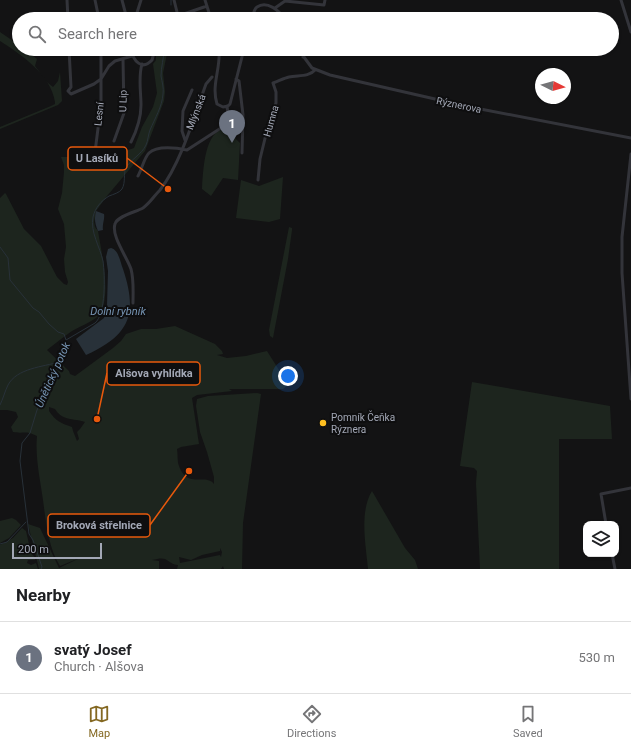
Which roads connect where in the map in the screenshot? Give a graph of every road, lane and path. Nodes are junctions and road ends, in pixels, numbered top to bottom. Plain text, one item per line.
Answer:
1 (67, 0) edge
2 (95, 0) edge
3 (122, 0) edge
4 (141, 0) edge
5 (174, 0) edge
6 (205, 0) edge
7 (258, 0) edge
8 (325, 0) edge
9 (621, 0) edge
10 (259, 5) junction
11 (207, 6) junction
12 (275, 8) junction
13 (193, 11) joint
14 (68, 12) edge
15 (98, 12) edge
16 (125, 12) edge
17 (137, 12) edge
18 (177, 12) edge
19 (190, 12) edge
20 (209, 12) edge
21 (255, 12) edge
22 (280, 12) edge
23 (631, 32) edge
24 (69, 56) edge
25 (101, 56) edge
26 (132, 56) joint
27 (153, 56) edge
28 (219, 56) edge
29 (242, 56) edge
30 (303, 57) edge
31 (123, 59) junction
32 (101, 64) junction
33 (142, 64) junction
34 (109, 66) junction
35 (316, 70) junction
36 (212, 77) dead end
37 (101, 79) junction
38 (236, 79) junction
39 (192, 90) dead end
40 (227, 106) junction
41 (631, 138) edge
42 (185, 140) junction
43 (114, 141) dead end
44 (132, 142) dead end
45 (95, 148) dead end
46 (182, 149) junction
47 (242, 153) dead end
48 (631, 154) edge
49 (138, 176) dead end
50 (258, 180) dead end
51 (133, 303) dead end
52 (631, 399) edge
53 (631, 488) edge
54 (605, 521) edge
55 (613, 557) edge
56 (615, 569) edge

1 - 14 street
2 - 15 street
3 - 16 street
4 - 17 street
5 - 18 street
6 - 11 street
7 - 10 street
8 - 12 street
9 - 23 street
10 - 12 street
10 - 21 street
11 - 13 street
11 - 20 street
12 - 22 street
13 - 19 street
24 - 37 street
25 - 32 street, Lesní
26 - 31 street
26 - 33 street
27 - 33 street
28 - 40 street
29 - 38 street
30 - 35 street, Rýznerova
31 - 34 street
31 - 43 street, U Lip
32 - 34 street
32 - 37 street, Lesní
33 - 44 street
34 - 37 street
35 - 41 street, Rýznerova
35 - 50 street, Humna
36 - 42 street, Mlýnská
37 - 45 street, Lesní
38 - 40 street
38 - 47 street
39 - 42 street
40 - 46 street
42 - 46 street, Mlýnská
46 - 49 street
46 - 51 street, Mlýnská
48 - 52 street
53 - 54 street
55 - 56 street

